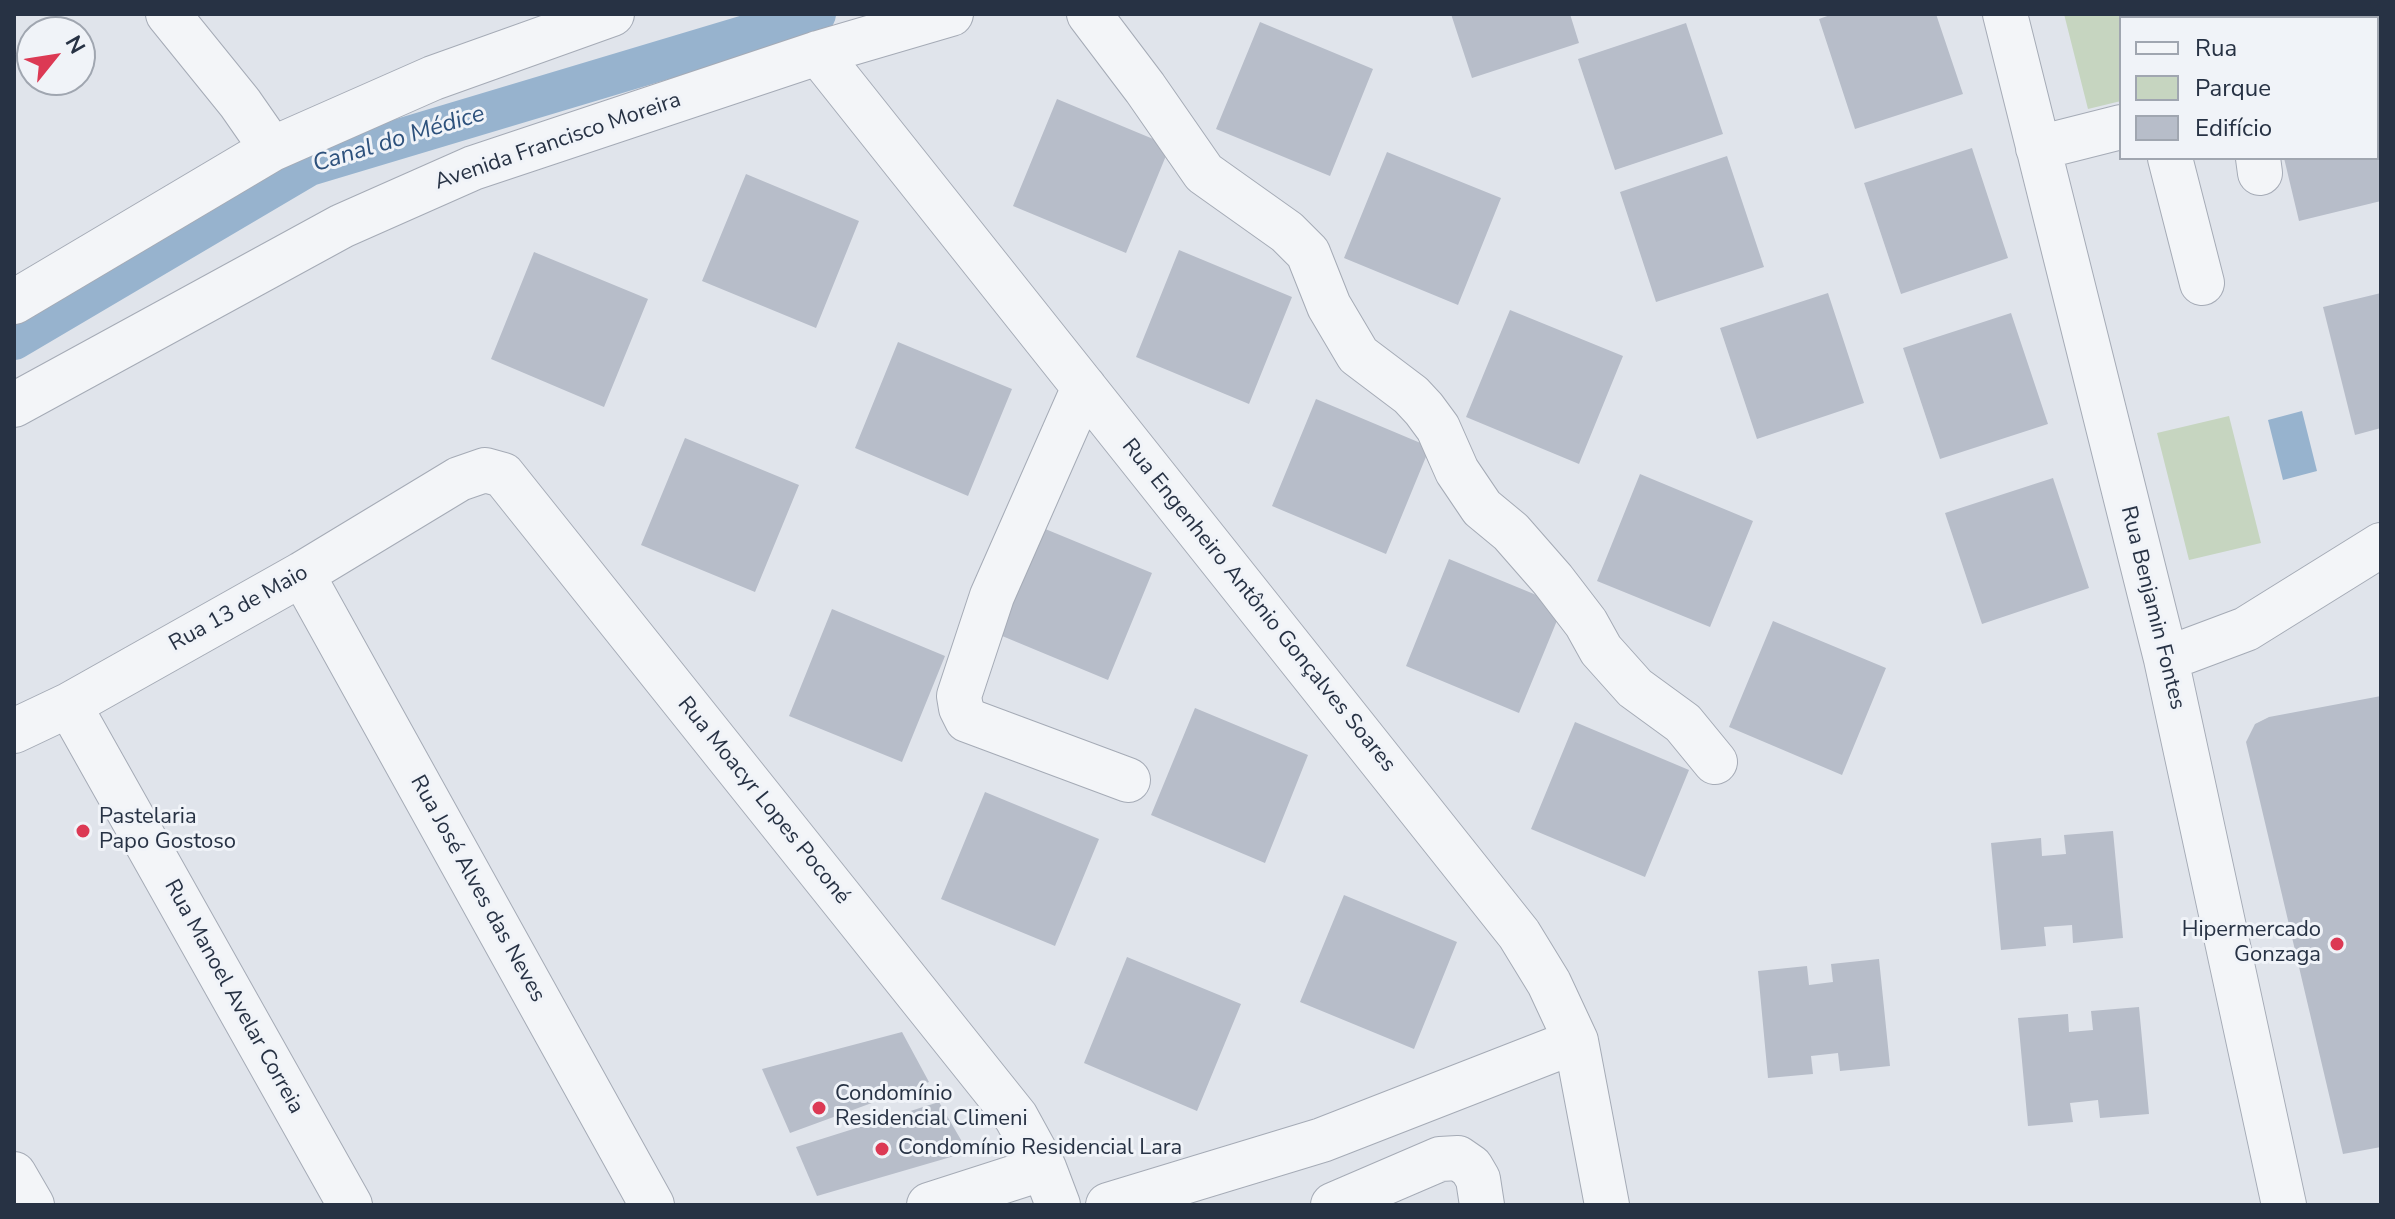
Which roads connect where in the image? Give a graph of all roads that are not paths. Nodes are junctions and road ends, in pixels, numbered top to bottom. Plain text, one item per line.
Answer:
1 (168, 14) edge
2 (612, 14) edge
3 (951, 14) edge
4 (1089, 14) edge
5 (2005, 14) edge
6 (818, 53) junction
7 (2119, 128) edge
8 (2038, 148) junction
9 (272, 149) junction
10 (2171, 160) edge
11 (2202, 283) dead end
12 (14, 302) edge
13 (1084, 387) junction
14 (14, 405) edge
15 (459, 479) joint
16 (2381, 545) edge
17 (302, 574) junction
18 (2166, 659) junction
19 (69, 705) junction
20 (14, 731) edge
21 (1715, 762) dead end
22 (1128, 780) dead end
23 (1576, 1041) junction
24 (14, 1174) edge
25 (1051, 1186) edge
26 (32, 1205) edge
27 (350, 1205) edge
28 (652, 1205) edge
29 (929, 1205) edge
30 (1108, 1205) edge
31 (1333, 1205) edge
32 (1482, 1205) edge
33 (1607, 1205) edge
34 (2284, 1205) edge

1 - 9 street
2 - 9 street
3 - 6 street, Avenida Francisco Moreira
4 - 21 street
5 - 8 street, Rua Benjamin Fontes
6 - 13 street, Rua Engenheiro Antônio Gonçalves Soares
6 - 14 street, Avenida Francisco Moreira
7 - 8 street
8 - 18 street, Rua Benjamin Fontes
9 - 12 street
10 - 11 street
13 - 22 street
13 - 23 street, Rua Engenheiro Antônio Gonçalves Soares
15 - 17 street, Rua 13 de Maio
15 - 25 street, Rua Moacyr Lopes Poconé
16 - 18 street
17 - 19 street, Rua 13 de Maio
17 - 28 street, Rua José Alves das Neves
18 - 34 street, Rua Benjamin Fontes
19 - 20 street, Rua 13 de Maio
19 - 27 street, Rua Manoel Avelar Correia
23 - 30 street
23 - 33 street, Rua Engenheiro Antônio Gonçalves Soares
24 - 26 street
25 - 29 street
31 - 32 street

